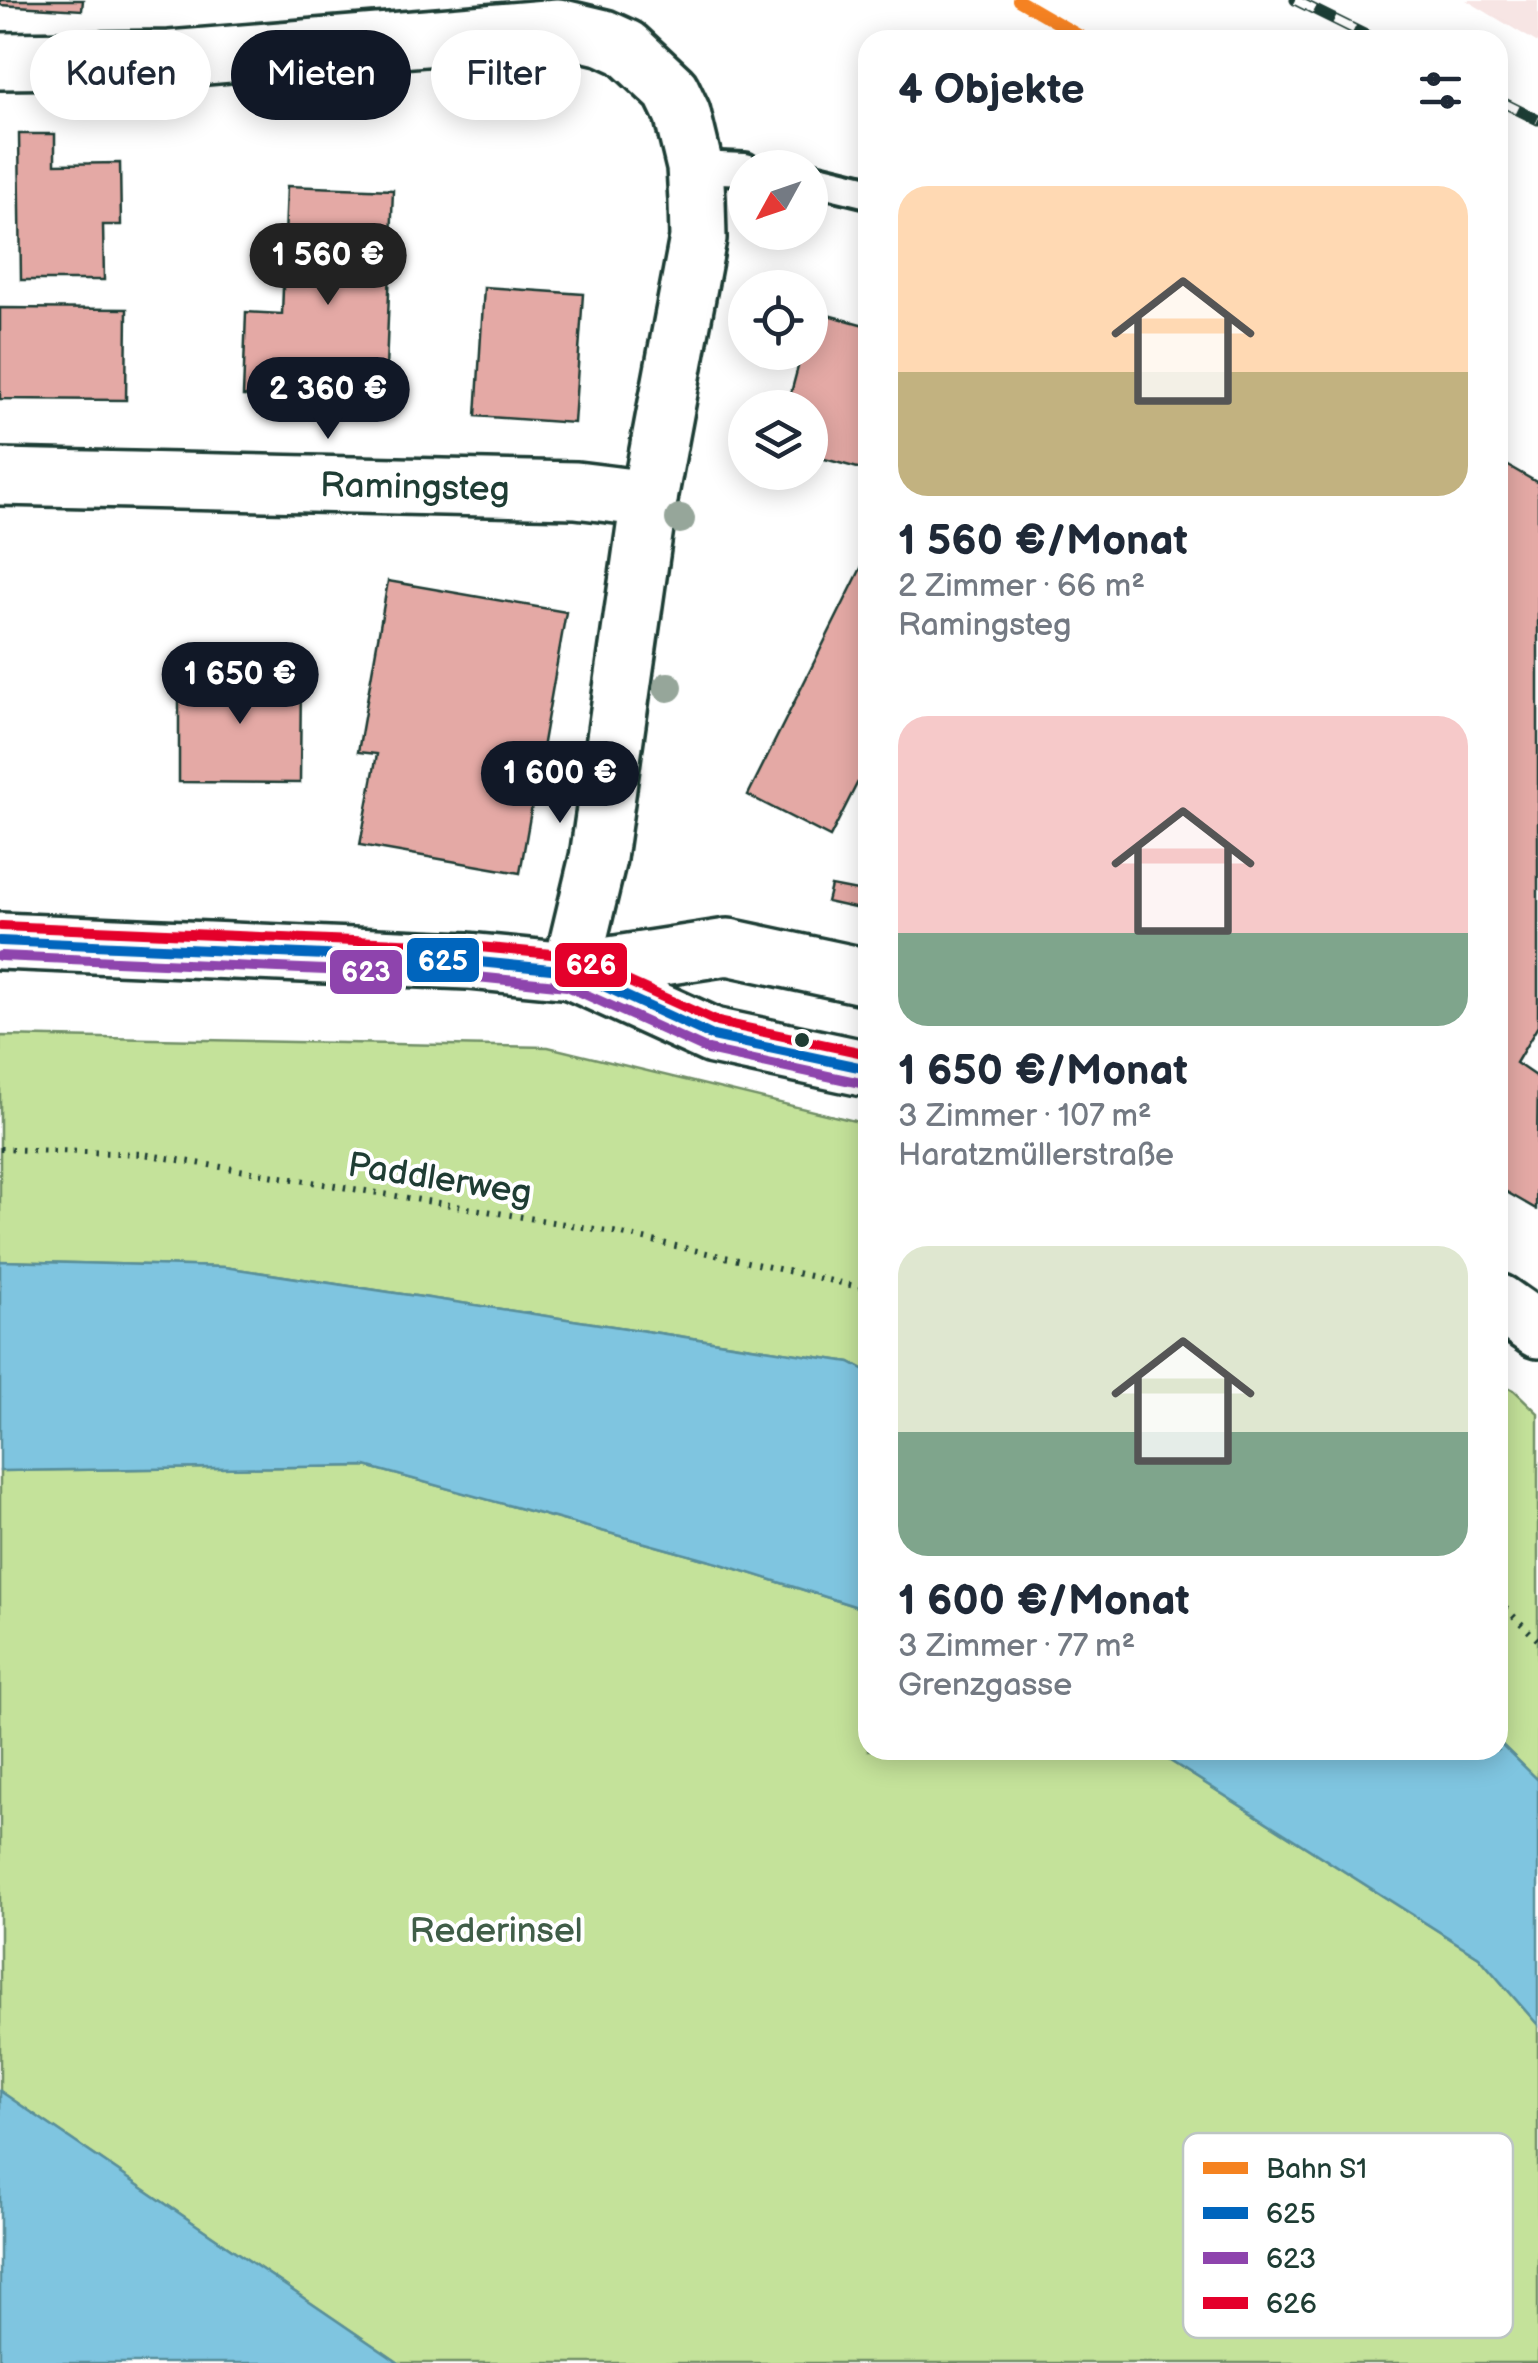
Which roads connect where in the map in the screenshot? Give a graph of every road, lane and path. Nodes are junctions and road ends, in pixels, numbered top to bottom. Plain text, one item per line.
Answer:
1 (0, 61) edge
2 (720, 168) edge
3 (828, 182) edge
4 (858, 190) edge
5 (0, 477) edge
6 (649, 499) junction
7 (0, 942) edge
8 (571, 971) junction
9 (858, 975) edge
10 (858, 1068) edge
11 (0, 1149) edge
12 (858, 1287) edge
13 (1508, 1611) edge
14 (1538, 1640) edge

1 - 2 street
2 - 6 street
3 - 4 lane
5 - 6 street, Ramingsteg
6 - 8 street
7 - 8 street
8 - 9 street
8 - 10 street
11 - 12 path, Paddlerweg
13 - 14 path

